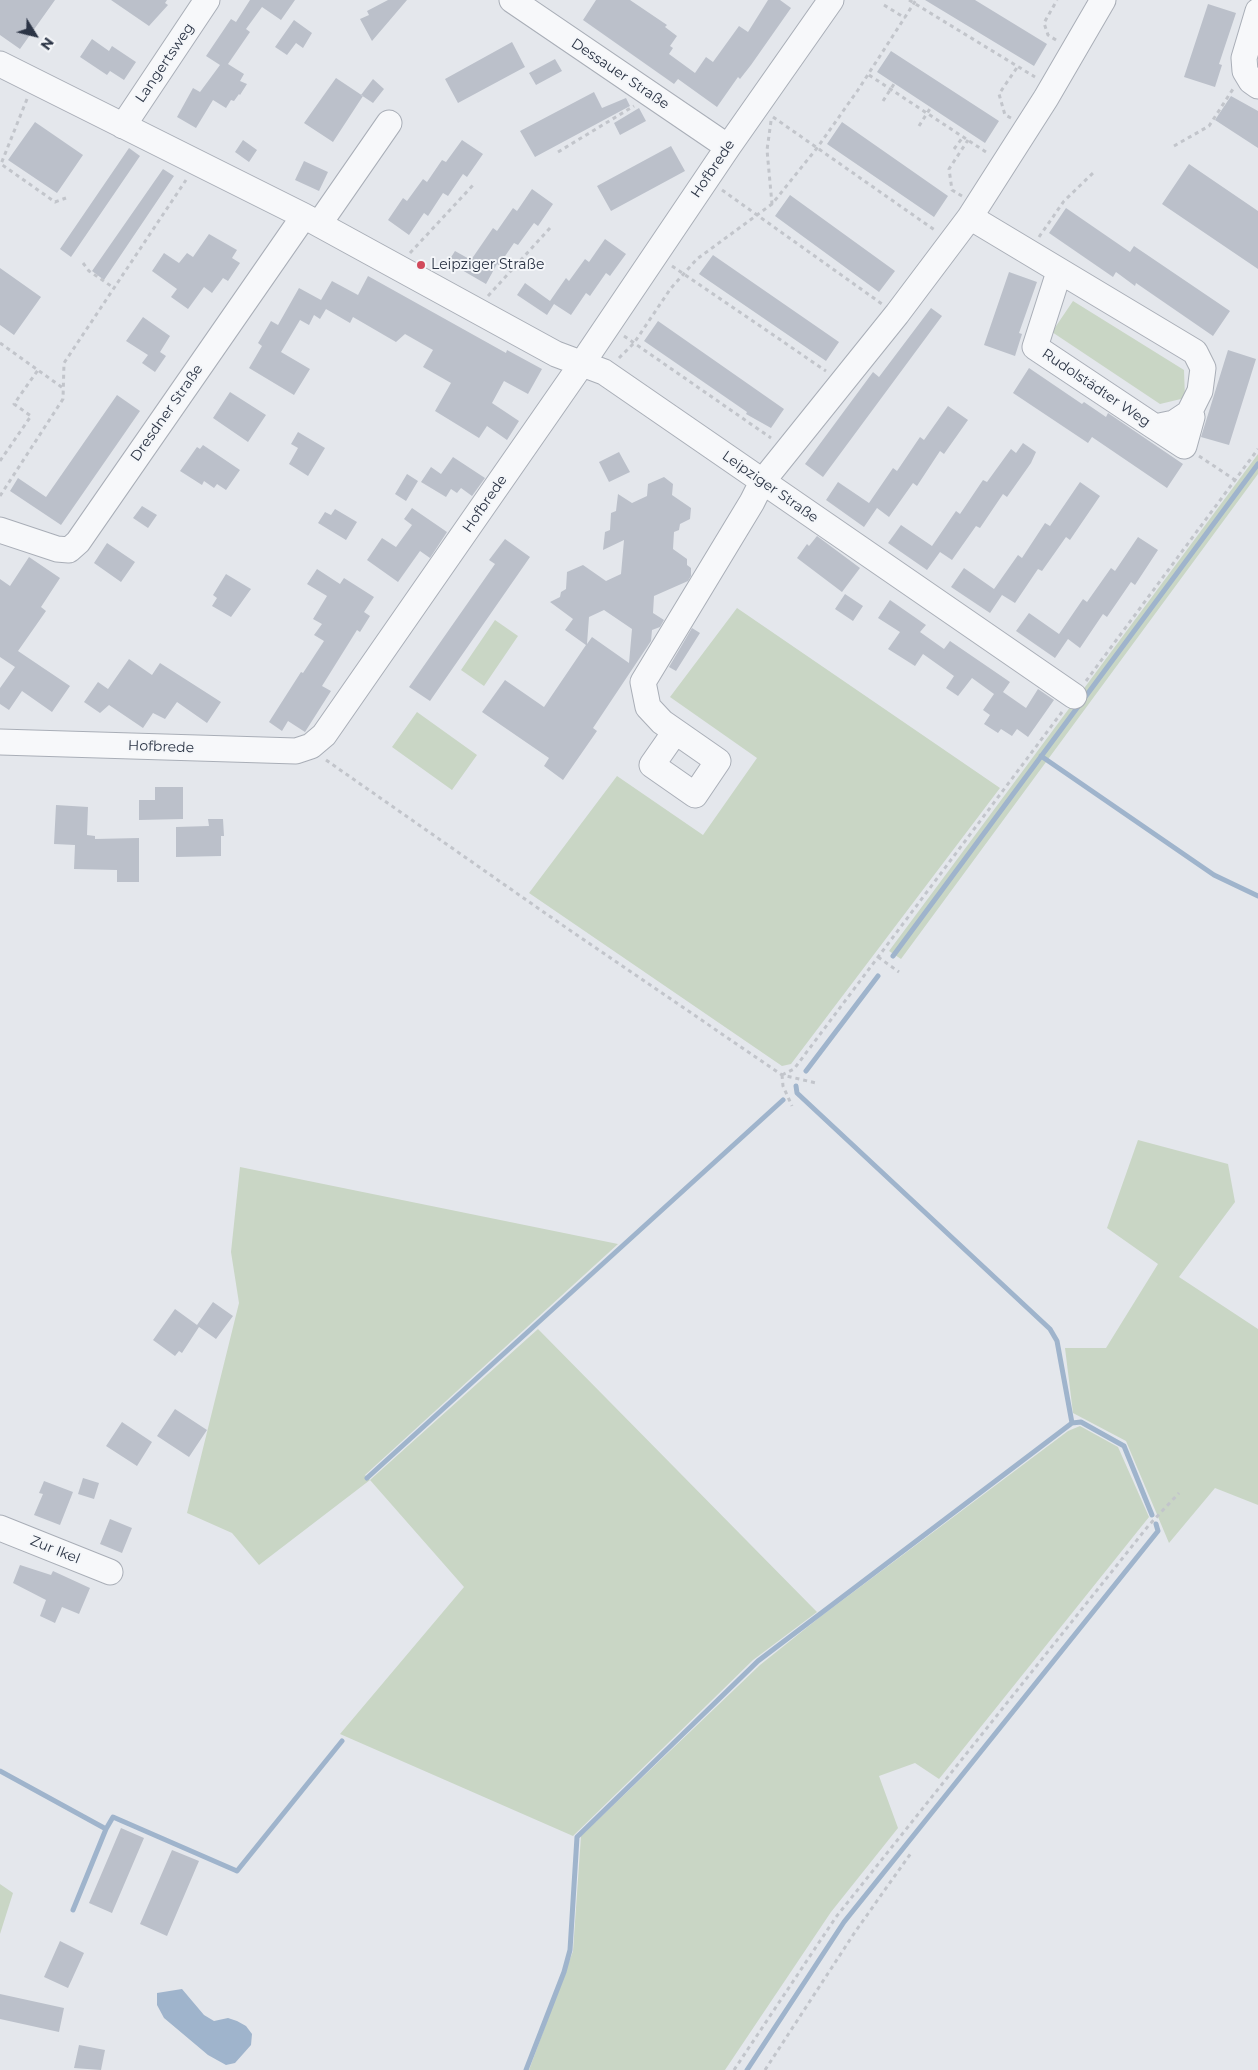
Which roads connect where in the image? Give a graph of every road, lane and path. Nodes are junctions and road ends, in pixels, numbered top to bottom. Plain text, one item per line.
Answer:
1 (207, 0) edge
2 (512, 0) edge
3 (831, 0) edge
4 (909, 0) edge
5 (1057, 0) edge
6 (1103, 0) edge
7 (915, 1) edge
8 (884, 5) dead end
9 (1258, 11) edge
10 (905, 18) junction
11 (1074, 50) junction
12 (0, 64) edge
13 (1018, 66) junction
14 (868, 74) junction
15 (1251, 79) edge
16 (34, 81) junction
17 (894, 84) dead end
18 (1052, 88) junction
19 (891, 89) junction
20 (646, 93) junction
21 (883, 101) dead end
22 (931, 107) dead end
23 (927, 113) junction
24 (389, 123) dead end
25 (123, 126) junction
26 (919, 126) dead end
27 (1027, 128) junction
28 (968, 132) dead end
29 (963, 137) junction
30 (968, 140) junction
31 (1174, 146) dead end
32 (728, 147) junction
33 (817, 148) junction
34 (954, 149) dead end
35 (558, 152) dead end
36 (196, 161) junction
37 (1004, 164) junction
38 (1094, 173) dead end
39 (474, 183) dead end
40 (724, 191) dead end
41 (66, 198) dead end
42 (772, 204) junction
43 (973, 211) junction
44 (757, 215) junction
45 (311, 220) junction
46 (550, 228) dead end
47 (951, 241) junction
48 (1028, 253) junction
49 (83, 263) dead end
50 (674, 266) dead end
51 (400, 268) junction
52 (1059, 272) junction
53 (684, 274) junction
54 (114, 288) junction
55 (477, 311) junction
56 (897, 314) junction
57 (625, 337) dead end
58 (0, 343) edge
59 (634, 343) junction
60 (592, 368) junction
61 (38, 370) junction
62 (843, 382) junction
63 (63, 388) junction
64 (1189, 413) junction
65 (1155, 427) junction
66 (1184, 446) junction
67 (1258, 449) edge
68 (788, 450) junction
69 (0, 460) edge
70 (1235, 480) junction
71 (762, 482) junction
72 (0, 496) edge
73 (0, 530) edge
74 (1074, 696) junction
75 (675, 732) dead end
76 (0, 742) edge
77 (311, 746) junction
78 (878, 957) junction
79 (899, 972) dead end
80 (782, 1075) junction
81 (816, 1083) dead end
82 (792, 1106) dead end
83 (1179, 1493) dead end
84 (0, 1528) edge
85 (110, 1572) dead end
86 (911, 1853) dead end
87 (734, 2070) edge
88 (764, 2070) edge

1 - 25 street, Langertsweg
2 - 20 street, Dessauer Straße
3 - 32 street, Hofbrede
4 - 7 path
5 - 11 path
6 - 11 street
7 - 10 path
7 - 13 path
8 - 10 path
9 - 15 street
10 - 14 path
11 - 18 street
12 - 16 street, Leipziger Straße
13 - 18 path
13 - 27 path
14 - 19 path
14 - 33 path
15 - 31 path
16 - 25 street, Leipziger Straße
16 - 41 path
17 - 19 path
18 - 27 street
19 - 21 path
19 - 23 path
20 - 32 street, Dessauer Straße
20 - 35 path
22 - 23 path
23 - 26 path
23 - 29 path
24 - 45 street, Dresdner Straße
25 - 36 street, Leipziger Straße
27 - 37 street
28 - 29 path
29 - 30 path
29 - 34 path
30 - 37 path
30 - 43 path
32 - 60 street, Hofbrede
33 - 42 path
33 - 42 path
33 - 47 path
36 - 45 street, Leipziger Straße
36 - 54 path
37 - 43 street
38 - 48 path
39 - 51 path
40 - 44 path
42 - 44 path
43 - 47 street
43 - 48 street
44 - 53 path
44 - 56 path
45 - 51 street, Leipziger Straße
45 - 73 street, Dresdner Straße
46 - 55 path
47 - 56 street
48 - 52 street
49 - 54 path
50 - 53 path
51 - 55 street, Leipziger Straße
52 - 64 street
52 - 65 street, Rudolstädter Weg
53 - 59 path
53 - 62 path
54 - 63 path
55 - 60 street, Leipziger Straße
56 - 62 street
57 - 59 path
58 - 61 path
59 - 60 path
59 - 68 path
60 - 71 street, Leipziger Straße
60 - 77 street, Hofbrede
61 - 63 path
61 - 69 path
62 - 68 street
63 - 72 path
64 - 65 street, Rudolstädter Weg
64 - 66 street
65 - 66 street
66 - 70 path
67 - 70 path
68 - 71 street
70 - 74 path
71 - 74 street, Leipziger Straße
71 - 75 street
74 - 78 path
76 - 77 street, Hofbrede
77 - 80 path
78 - 79 path
78 - 80 path
80 - 81 path
80 - 82 path
83 - 87 path
84 - 85 street, Zur Ikel
86 - 88 path

